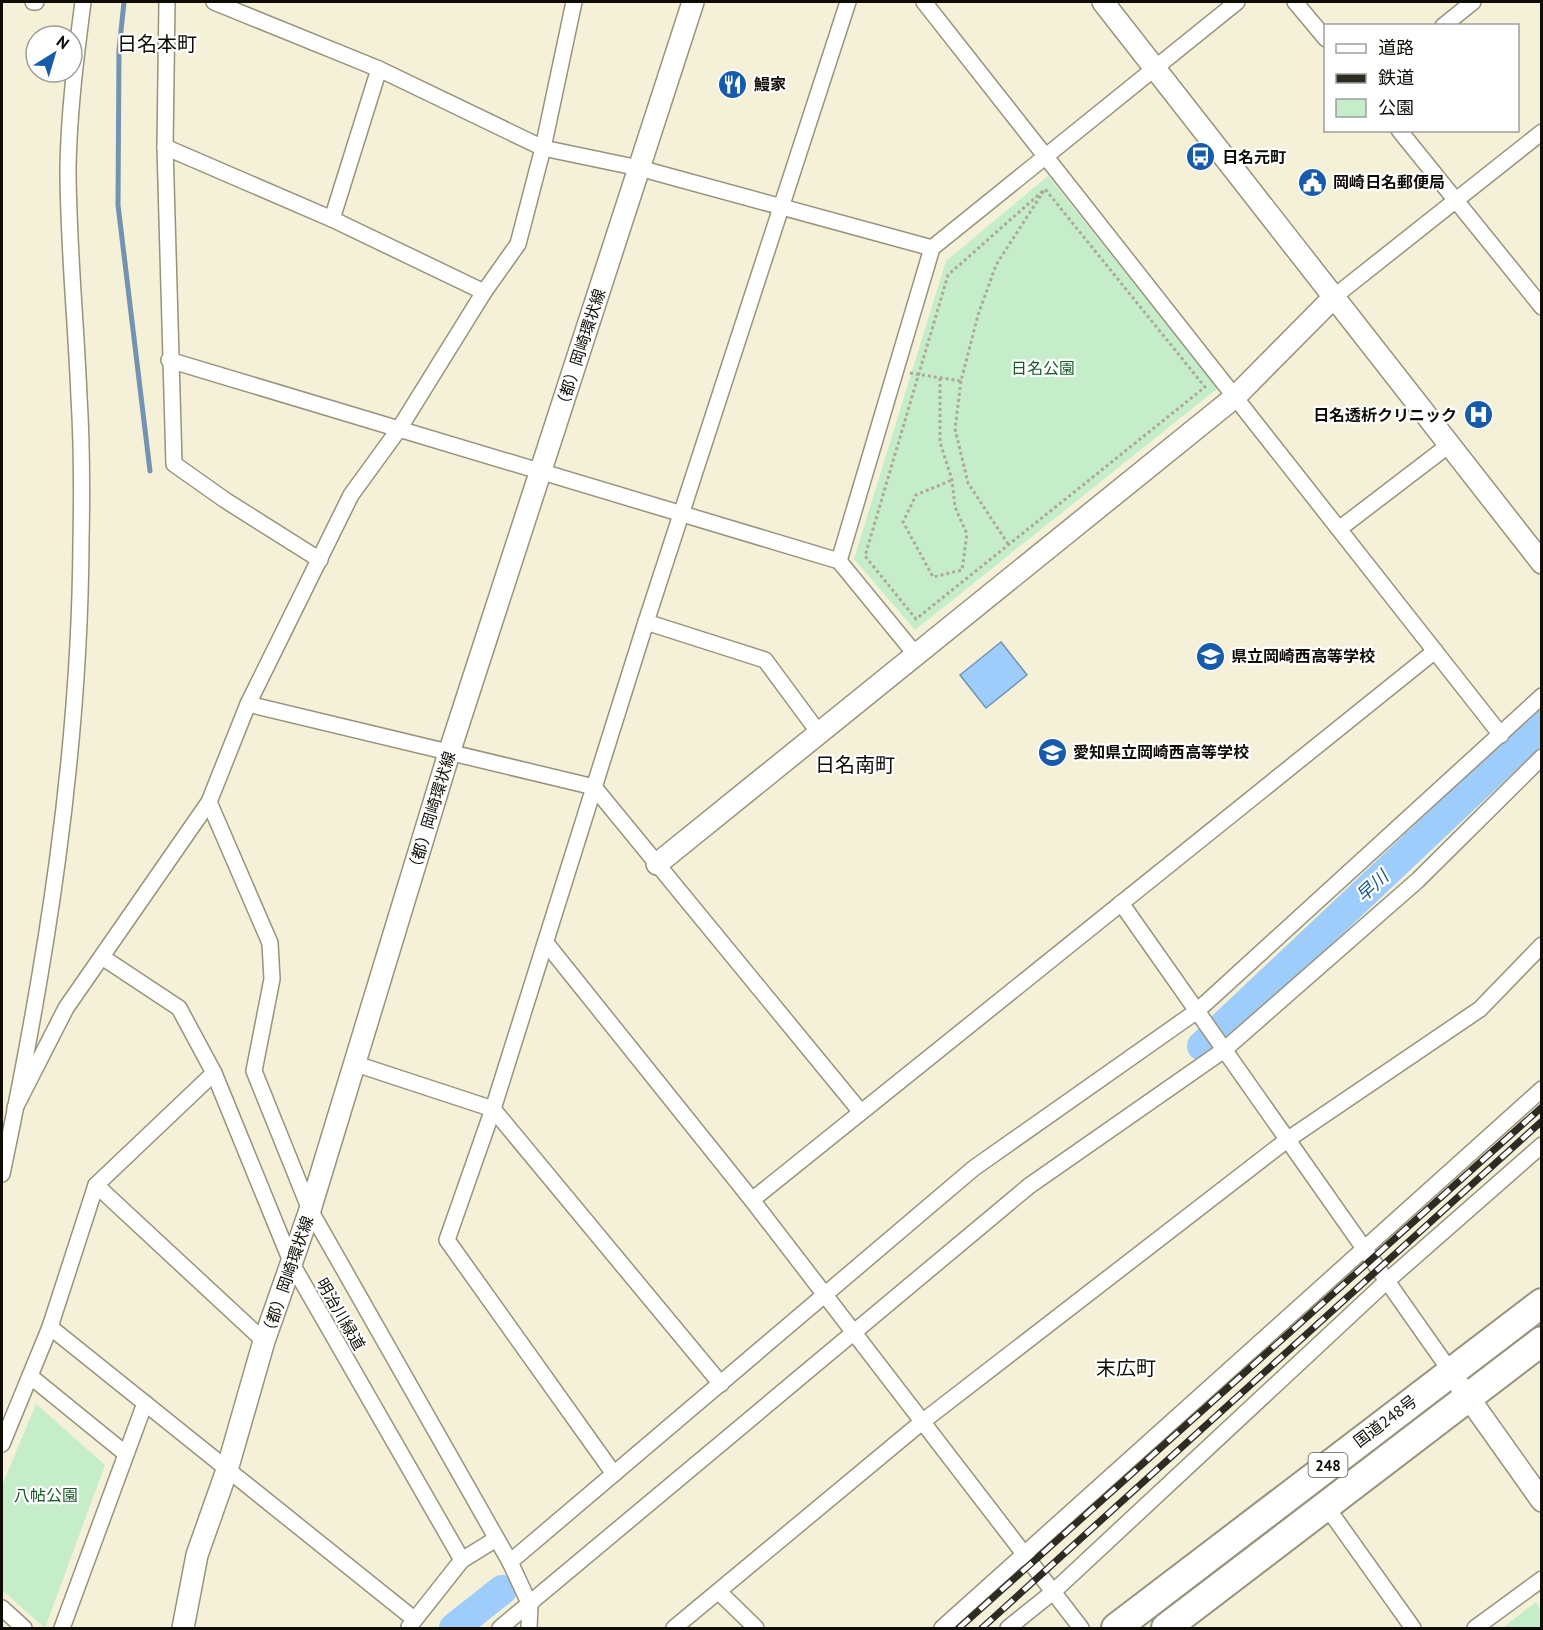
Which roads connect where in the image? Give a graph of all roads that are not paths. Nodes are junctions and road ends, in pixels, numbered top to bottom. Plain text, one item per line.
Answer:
1 (83, 2) edge
2 (167, 2) edge
3 (214, 2) edge
4 (574, 2) edge
5 (693, 2) edge
6 (848, 2) edge
7 (924, 2) edge
8 (1103, 2) edge
9 (1237, 2) edge
10 (1295, 2) edge
11 (1473, 2) edge
12 (1446, 24) edge
13 (1324, 37) edge
14 (1154, 67) junction
15 (379, 69) junction
16 (1401, 132) edge
17 (1542, 132) edge
18 (165, 147) junction
19 (543, 148) junction
20 (1045, 156) junction
21 (639, 168) junction
22 (1456, 201) junction
23 (781, 207) junction
24 (332, 219) junction
25 (932, 248) junction
26 (484, 292) junction
27 (1335, 296) junction
28 (1541, 306) edge
29 (169, 360) junction
30 (1235, 397) junction
31 (399, 429) junction
32 (1449, 444) junction
33 (541, 471) junction
34 (681, 514) junction
35 (1339, 529) junction
36 (320, 560) junction
37 (839, 561) junction
38 (1542, 563) edge
39 (646, 622) junction
40 (1435, 651) junction
41 (916, 655) junction
42 (1542, 696) edge
43 (248, 704) junction
44 (819, 733) junction
45 (1501, 735) junction
46 (450, 750) junction
47 (1542, 757) edge
48 (594, 787) junction
49 (209, 801) junction
50 (657, 864) junction
51 (1121, 903) junction
52 (546, 944) junction
53 (1542, 945) edge
54 (102, 957) junction
55 (1197, 1011) junction
56 (1224, 1050) junction
57 (356, 1064) junction
58 (214, 1073) junction
59 (1542, 1089) edge
60 (15, 1108) junction
61 (493, 1109) junction
62 (860, 1111) junction
63 (1287, 1140) junction
64 (1542, 1145) edge
65 (2, 1173) edge
66 (96, 1185) junction
67 (752, 1200) junction
68 (310, 1210) junction
69 (1363, 1248) junction
70 (292, 1264) junction
71 (1387, 1281) junction
72 (825, 1296) junction
73 (1542, 1303) edge
74 (50, 1327) junction
75 (852, 1332) junction
76 (264, 1341) junction
77 (1542, 1341) edge
78 (1451, 1371) junction
79 (30, 1376) junction
80 (721, 1384) junction
81 (1468, 1396) junction
82 (145, 1403) junction
83 (922, 1422) junction
84 (2, 1444) edge
85 (126, 1454) junction
86 (227, 1470) junction
87 (614, 1474) junction
88 (1542, 1501) edge
89 (1326, 1506) junction
90 (496, 1539) junction
91 (1025, 1555) junction
92 (462, 1560) junction
93 (510, 1562) junction
94 (1542, 1579) edge
95 (718, 1592) junction
96 (1053, 1592) junction
97 (530, 1605) junction
98 (2, 1608) edge
99 (411, 1624) edge
100 (24, 1629) edge
101 (62, 1629) edge
102 (183, 1629) edge
103 (500, 1629) edge
104 (529, 1629) edge
105 (674, 1629) edge
106 (756, 1629) edge
107 (942, 1629) edge
108 (1008, 1629) edge
109 (1081, 1629) edge
110 (1116, 1629) edge
111 (1166, 1629) edge
112 (1413, 1629) edge
113 (1475, 1629) edge

1 - 60 street
2 - 18 street
3 - 15 street
4 - 19 street
5 - 21 street, （都）岡崎環状線
6 - 23 street
7 - 20 street
8 - 14 street
9 - 14 street
10 - 13 street
11 - 12 street
14 - 20 street
14 - 27 street
15 - 19 street
15 - 24 street
16 - 22 street
17 - 22 street
18 - 24 street
18 - 29 street
19 - 21 street
19 - 26 street
20 - 25 street
20 - 30 street
21 - 23 street
21 - 33 street, （都）岡崎環状線
22 - 27 street
22 - 28 street
23 - 25 street
23 - 34 street
24 - 26 street
25 - 37 street
26 - 31 street
27 - 30 street
27 - 32 street
29 - 31 street
29 - 36 street
30 - 35 street
30 - 41 street
31 - 33 street
31 - 36 street
32 - 35 street
32 - 38 street
33 - 34 street
33 - 46 street, （都）岡崎環状線
34 - 37 street
34 - 39 street
35 - 40 street
36 - 43 street
37 - 41 street
39 - 44 street
39 - 48 street
40 - 45 street
40 - 51 street
41 - 44 street
42 - 45 street
43 - 46 street
43 - 49 street
44 - 50 street
45 - 55 street
46 - 48 street
46 - 57 street, （都）岡崎環状線
47 - 56 street
48 - 50 street
48 - 52 street
49 - 54 street
49 - 68 street, 明治川緑道
50 - 62 street
51 - 55 street
51 - 62 street
52 - 61 street
52 - 67 street
53 - 63 street
54 - 58 street, 明治川緑道
54 - 60 street
55 - 56 street
55 - 72 street
56 - 63 street
56 - 75 street
57 - 61 street
57 - 68 street, （都）岡崎環状線
58 - 66 street
58 - 70 street, 明治川緑道
59 - 69 street
60 - 65 street
61 - 80 street
61 - 87 street
62 - 67 street
63 - 69 street
63 - 83 street
64 - 71 street
66 - 74 street
66 - 76 street
67 - 72 street
68 - 70 street, （都）岡崎環状線
68 - 90 street, 明治川緑道
69 - 71 street
69 - 91 street
70 - 76 street, （都）岡崎環状線
70 - 92 street, 明治川緑道
71 - 78 street
71 - 96 street
72 - 75 street
72 - 80 street
73 - 78 highway, 国道248号 / 248
74 - 79 street
74 - 82 street
75 - 83 street
75 - 97 street
76 - 86 street, （都）岡崎環状線
77 - 81 highway, 国道248号 / 248
78 - 81 street
78 - 110 highway, 国道248号 / 248
79 - 84 street
79 - 85 street
80 - 87 street
81 - 88 street
81 - 89 highway, 国道248号 / 248
82 - 85 street
82 - 86 street
83 - 91 street
83 - 95 street
85 - 101 street
86 - 99 street
86 - 102 street, （都）岡崎環状線
87 - 93 street
89 - 111 highway, 国道248号 / 248
89 - 112 street
90 - 92 street
90 - 93 street, 明治川緑道
91 - 96 street
91 - 107 street
92 - 99 street
93 - 97 street, 明治川緑道
94 - 113 street
95 - 105 street
95 - 106 street
96 - 108 street
96 - 109 street
97 - 103 street
97 - 104 street
98 - 100 street

